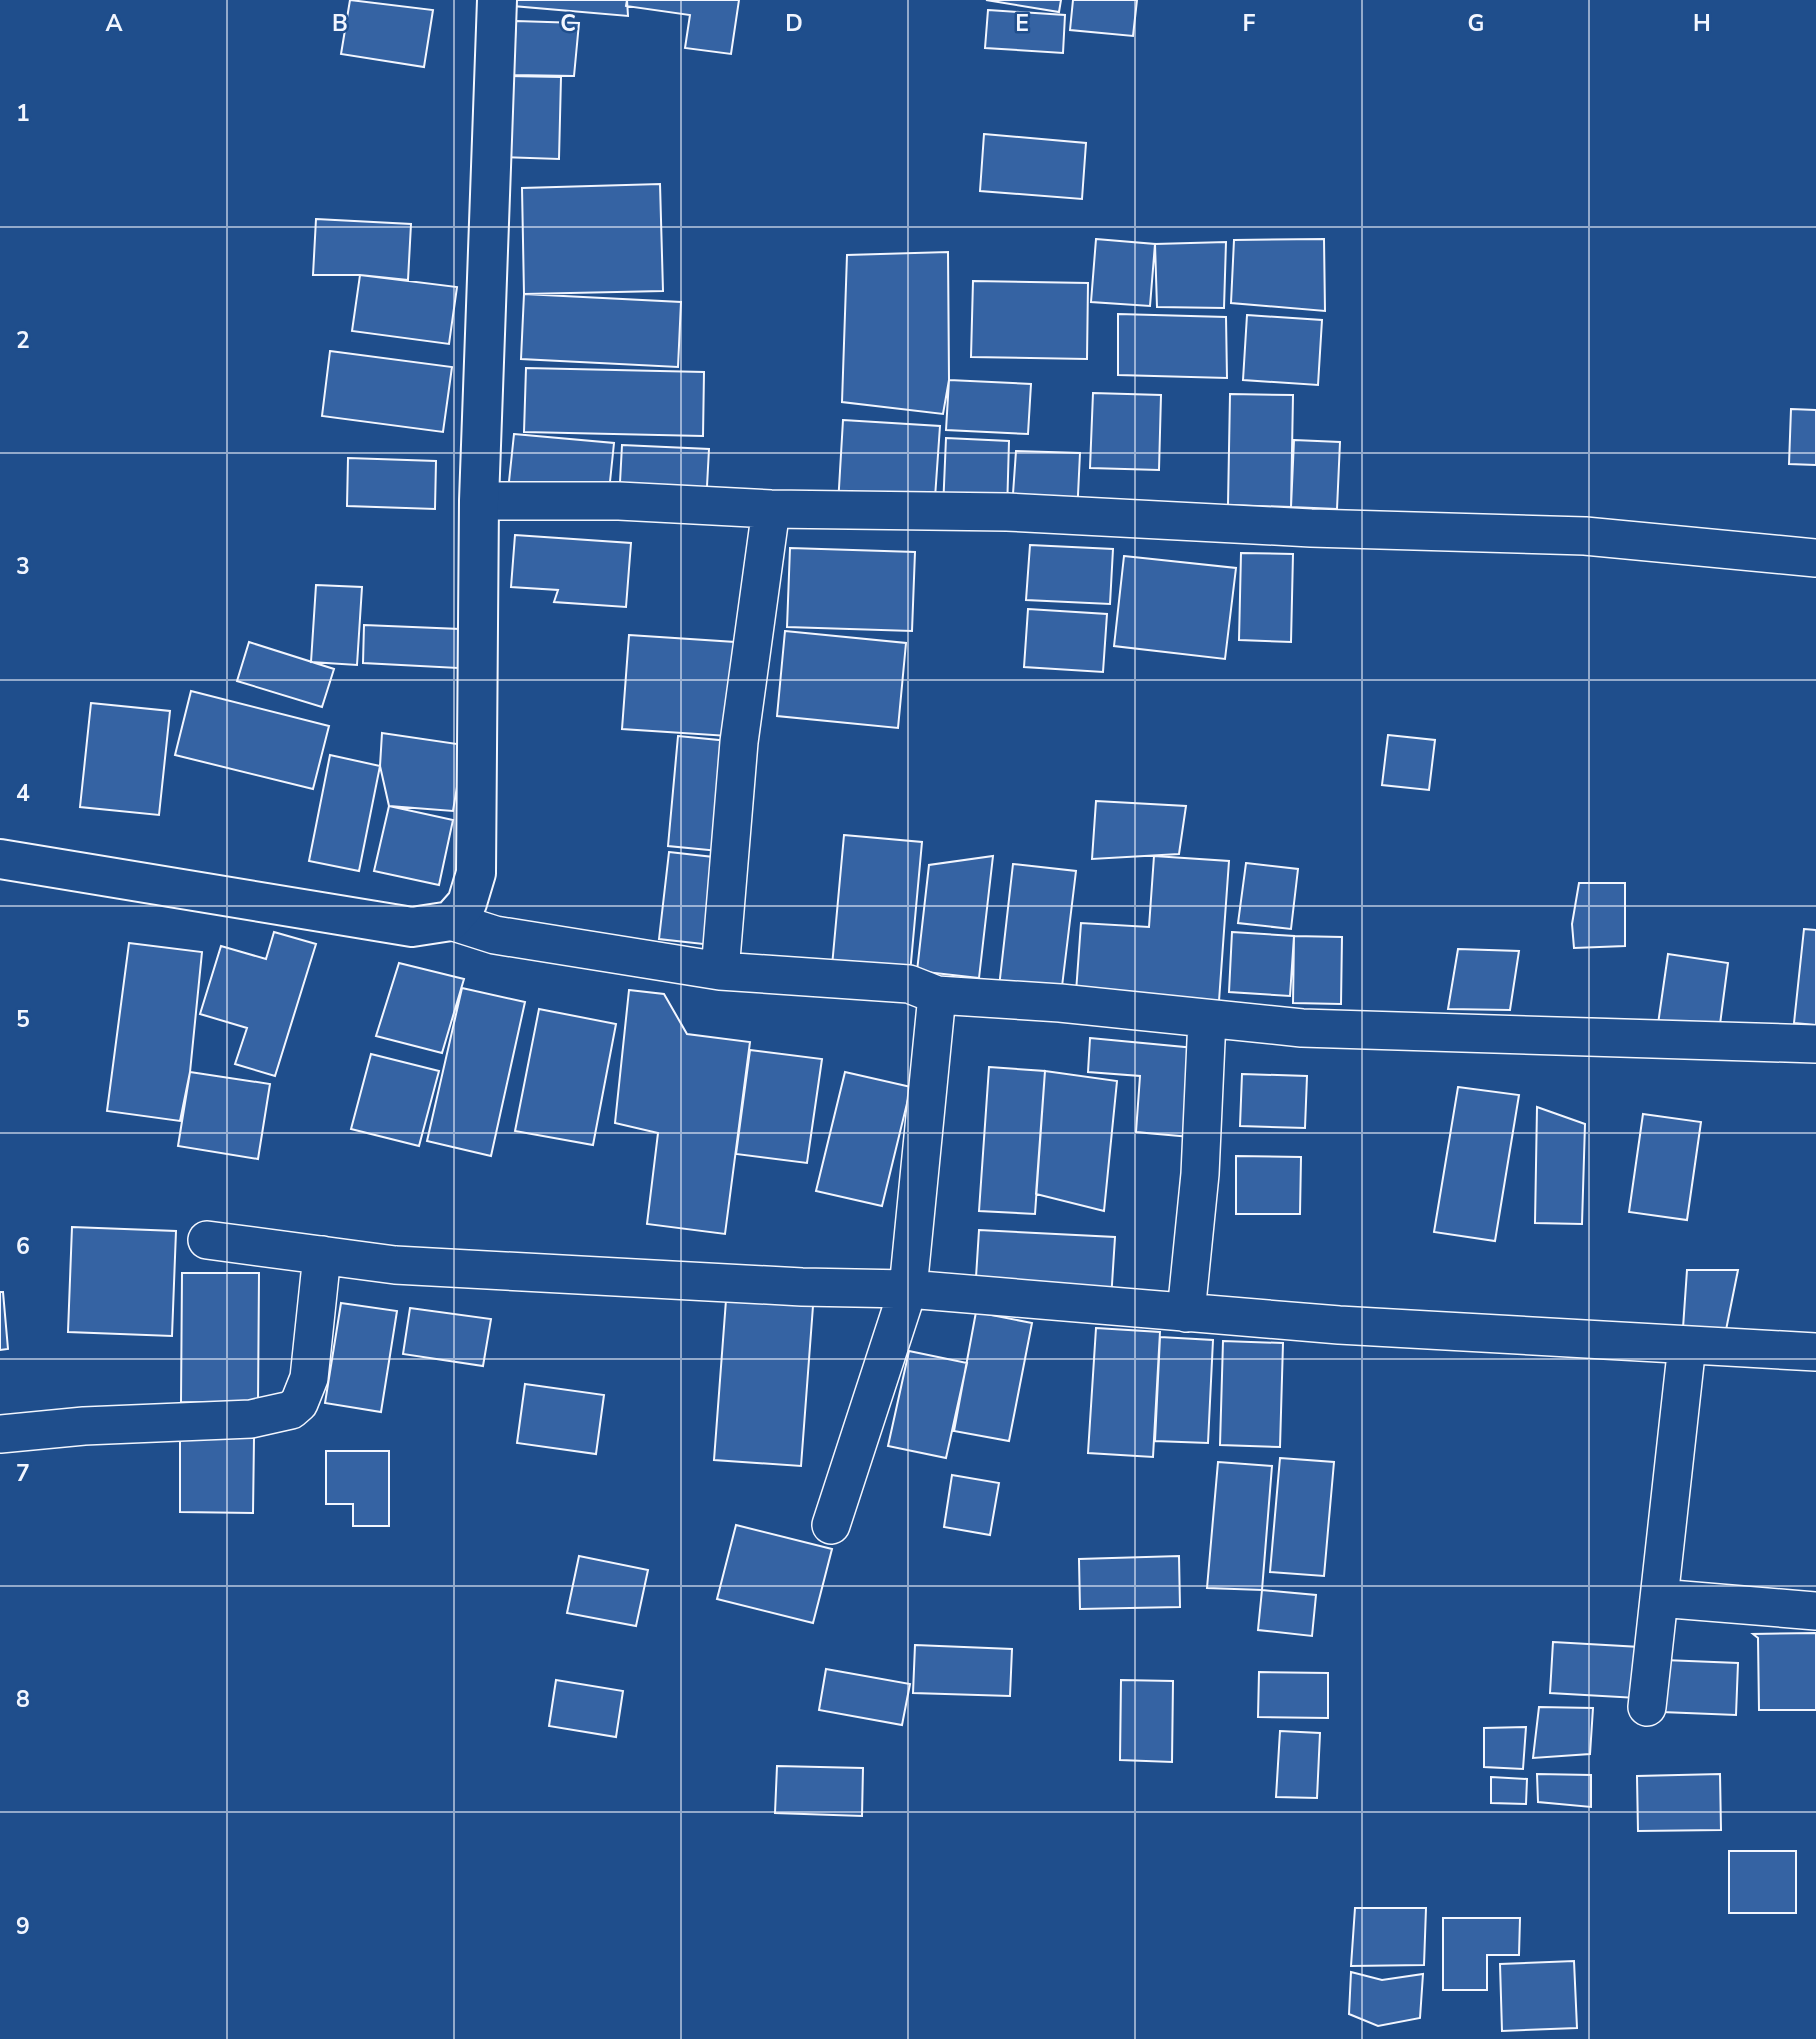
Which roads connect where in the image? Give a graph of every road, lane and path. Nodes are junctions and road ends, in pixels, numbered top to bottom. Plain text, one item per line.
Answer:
1 (497, 0) edge
2 (479, 501) junction
3 (771, 509) junction
4 (1816, 558) edge
5 (0, 859) edge
6 (451, 921) junction
7 (720, 971) junction
8 (937, 995) junction
9 (1207, 1019) junction
10 (1816, 1044) edge
11 (207, 1240) dead end
12 (322, 1255) junction
13 (908, 1289) junction
14 (1186, 1313) junction
15 (1687, 1345) junction
16 (1816, 1352) edge
17 (0, 1434) edge
18 (831, 1525) dead end
19 (1659, 1598) junction
20 (1816, 1611) edge
21 (1647, 1707) dead end

1 - 2 street
2 - 3 street
2 - 6 street
3 - 4 street
3 - 7 street
5 - 6 street
6 - 7 street
7 - 8 street
8 - 9 street
8 - 13 street
9 - 10 street
9 - 14 street
11 - 12 street
12 - 13 street
12 - 17 street
13 - 14 street
13 - 18 street
14 - 15 street
15 - 16 street
15 - 19 street
19 - 20 street
19 - 21 street

